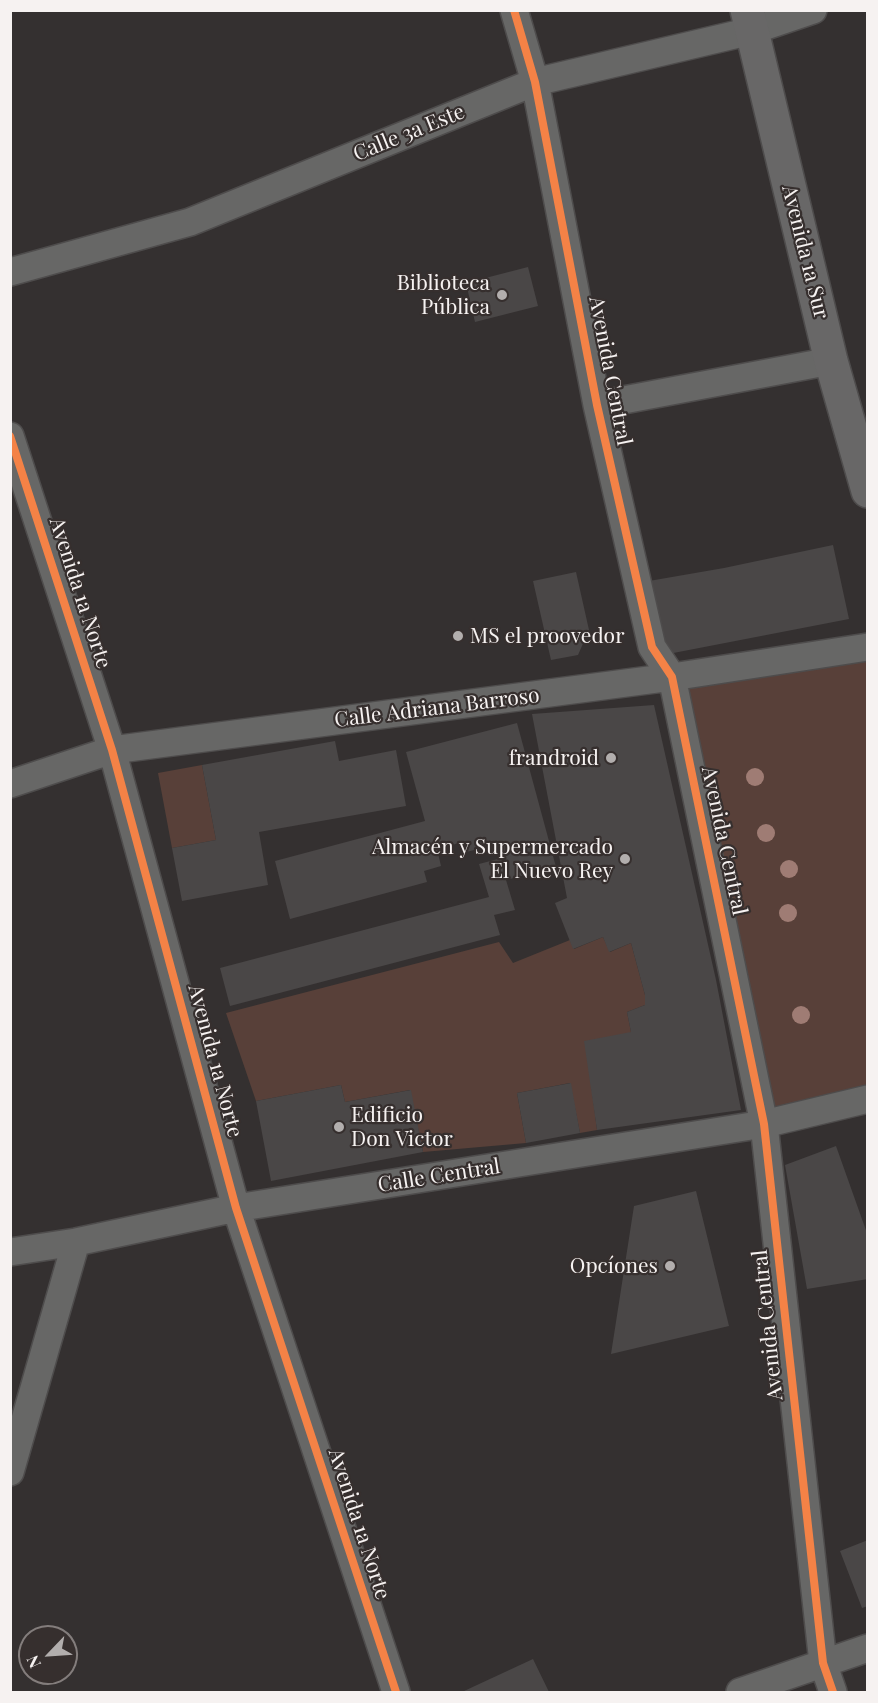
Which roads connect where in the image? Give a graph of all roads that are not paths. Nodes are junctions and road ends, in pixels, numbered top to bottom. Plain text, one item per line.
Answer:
1 (514, 10) edge
2 (813, 10) edge
3 (749, 21) edge
4 (535, 82) junction
5 (10, 272) edge
6 (831, 361) junction
7 (597, 405) junction
8 (10, 436) edge
9 (867, 491) edge
10 (867, 647) edge
11 (672, 677) junction
12 (112, 750) junction
13 (10, 784) edge
14 (867, 1099) edge
15 (764, 1124) junction
16 (236, 1208) junction
17 (76, 1242) junction
18 (10, 1252) edge
19 (10, 1472) edge
20 (867, 1648) edge
21 (823, 1663) junction
22 (396, 1692) edge
23 (740, 1692) edge
24 (833, 1692) edge

1 - 4 street, Avenida Central
2 - 3 street, Calle 3a Este
3 - 4 street, Calle 3a Este
3 - 6 main road, Avenida 1a Sur
4 - 5 street, Calle 3a Este
4 - 7 street, Avenida Central
6 - 7 street
6 - 9 main road, Avenida 1a Sur
7 - 11 street, Avenida Central
8 - 12 street, Avenida 1a Norte
10 - 11 street, Calle Adriana Barroso
11 - 12 street, Calle Adriana Barroso
11 - 15 street, Avenida Central
12 - 13 street, Calle Adriana Barroso
12 - 16 street, Avenida 1a Norte
14 - 15 street, Calle Central
15 - 16 street, Calle Central
15 - 21 street, Avenida Central
16 - 17 street, Calle Central
16 - 22 street, Avenida 1a Norte
17 - 18 street, Calle Central
17 - 19 street
20 - 21 street
21 - 23 street
21 - 24 street, Avenida Central

